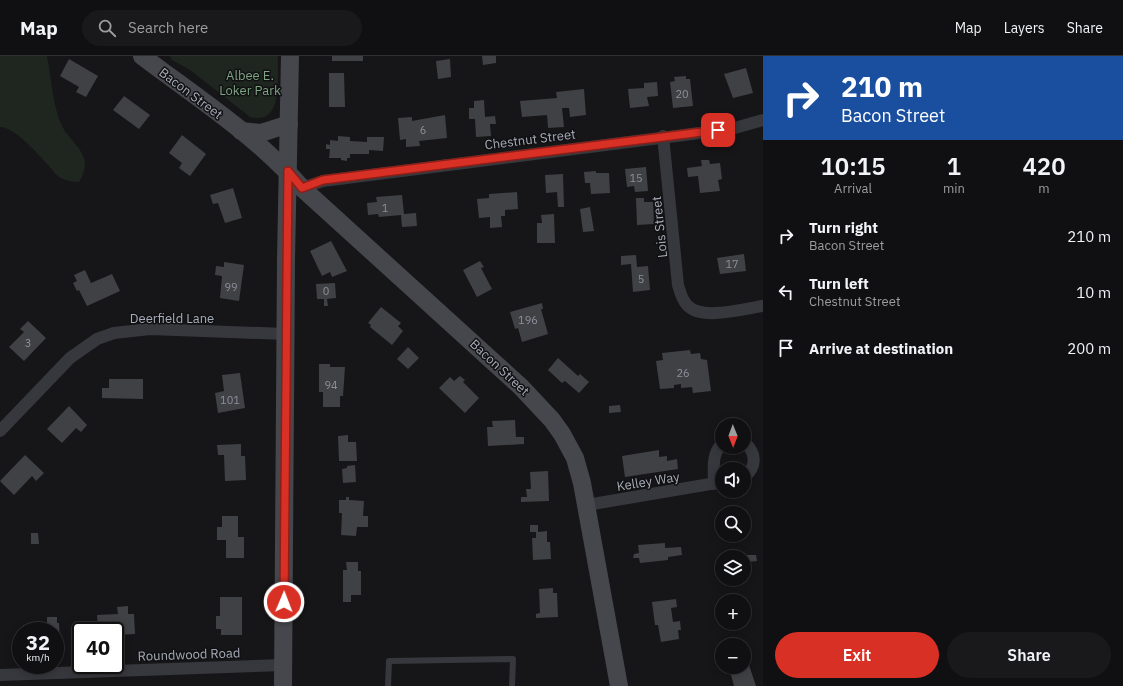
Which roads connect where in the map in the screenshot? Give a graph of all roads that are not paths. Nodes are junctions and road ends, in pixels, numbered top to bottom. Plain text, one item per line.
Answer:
1 (142, 56) edge
2 (290, 56) edge
3 (763, 120) edge
4 (289, 124) junction
5 (241, 131) junction
6 (663, 136) junction
7 (288, 171) junction
8 (302, 188) junction
9 (763, 306) edge
10 (286, 334) junction
11 (0, 431) edge
12 (751, 450) edge
13 (751, 469) edge
14 (715, 484) edge
15 (587, 505) junction
16 (283, 666) junction
17 (0, 675) edge
18 (283, 686) edge
19 (388, 686) edge
20 (512, 686) edge
21 (619, 686) edge

1 - 5 street, Bacon Street
2 - 4 street
3 - 6 street, Chestnut Street
4 - 5 street
4 - 7 street
5 - 7 street, Bacon Street
6 - 8 street, Chestnut Street
6 - 9 street, Lois Street
7 - 8 street, Bacon Street
7 - 10 street
8 - 15 street, Bacon Street
10 - 11 street, Deerfield Lane
10 - 16 street
12 - 13 street
14 - 15 street, Kelley Way
15 - 21 street, Bacon Street
16 - 17 street, Roundwood Road
16 - 18 street
19 - 20 lane

